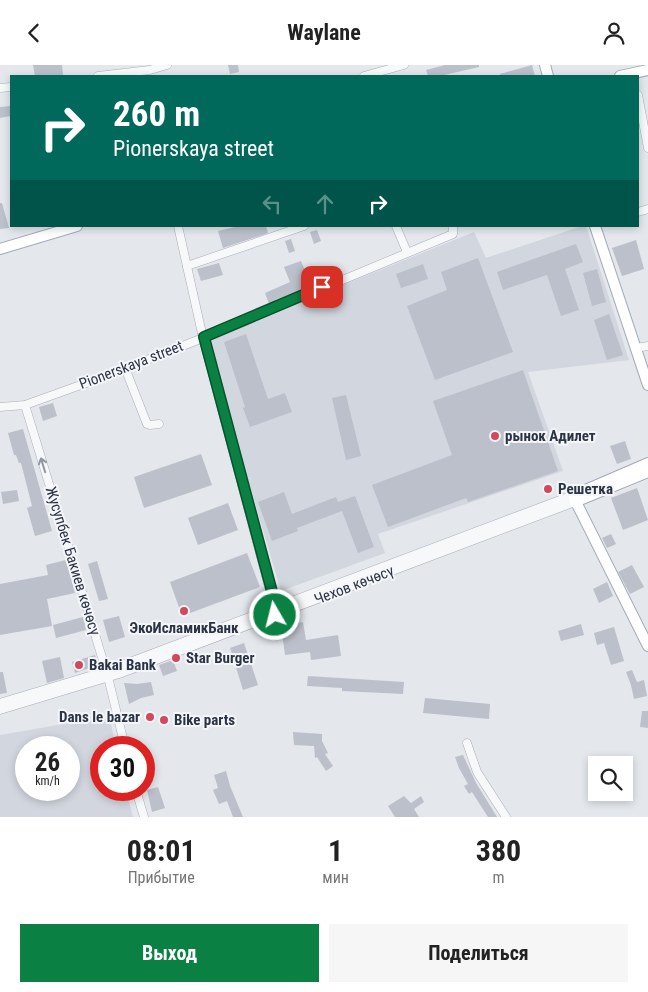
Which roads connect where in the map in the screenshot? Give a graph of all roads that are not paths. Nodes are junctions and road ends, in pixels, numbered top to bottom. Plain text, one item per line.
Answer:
1 (167, 65) edge
2 (404, 65) edge
3 (648, 71) edge
4 (150, 73) edge
5 (115, 75) edge
6 (368, 75) edge
7 (634, 75) edge
8 (639, 100) edge
9 (648, 148) edge
10 (74, 227) edge
11 (178, 227) edge
12 (301, 227) edge
13 (396, 227) edge
14 (595, 227) edge
15 (453, 230) edge
16 (0, 249) edge
17 (407, 252) junction
18 (187, 267) junction
19 (204, 337) junction
20 (648, 346) edge
21 (636, 348) junction
22 (126, 368) junction
23 (648, 385) edge
24 (25, 405) junction
25 (0, 407) edge
26 (159, 424) dead end
27 (648, 463) edge
28 (648, 472) edge
29 (576, 498) junction
30 (276, 608) junction
31 (648, 646) edge
32 (104, 675) junction
33 (0, 703) edge
34 (0, 711) edge
35 (122, 736) edge
36 (467, 743) dead end
37 (139, 801) edge
38 (144, 817) edge
39 (506, 817) edge

1 - 4 street
2 - 6 street
3 - 7 main road
4 - 5 street
8 - 9 street
10 - 16 main road
11 - 18 street
12 - 18 street
13 - 17 street
14 - 21 main road
15 - 17 street, Pionerskaya street
17 - 19 street, Pionerskaya street
18 - 19 street
19 - 22 street, Pionerskaya street
19 - 30 street
20 - 21 street
21 - 23 main road
22 - 24 street, Pionerskaya street
22 - 26 street
24 - 25 street, Pionerskaya street
32 -> 24 street, Жусупбек Бакиев көчөсү
27 - 29 main road
28 - 29 main road, Чехов көчөсү
29 - 30 street, Чехов көчөсү
29 - 31 main road
30 - 32 street, Чехов көчөсү
32 - 33 street, Чехов көчөсү
32 - 34 street, Чехов көчөсү
32 - 35 street, Жусупбек Бакиев көчөсү
36 - 39 street
37 - 38 street

